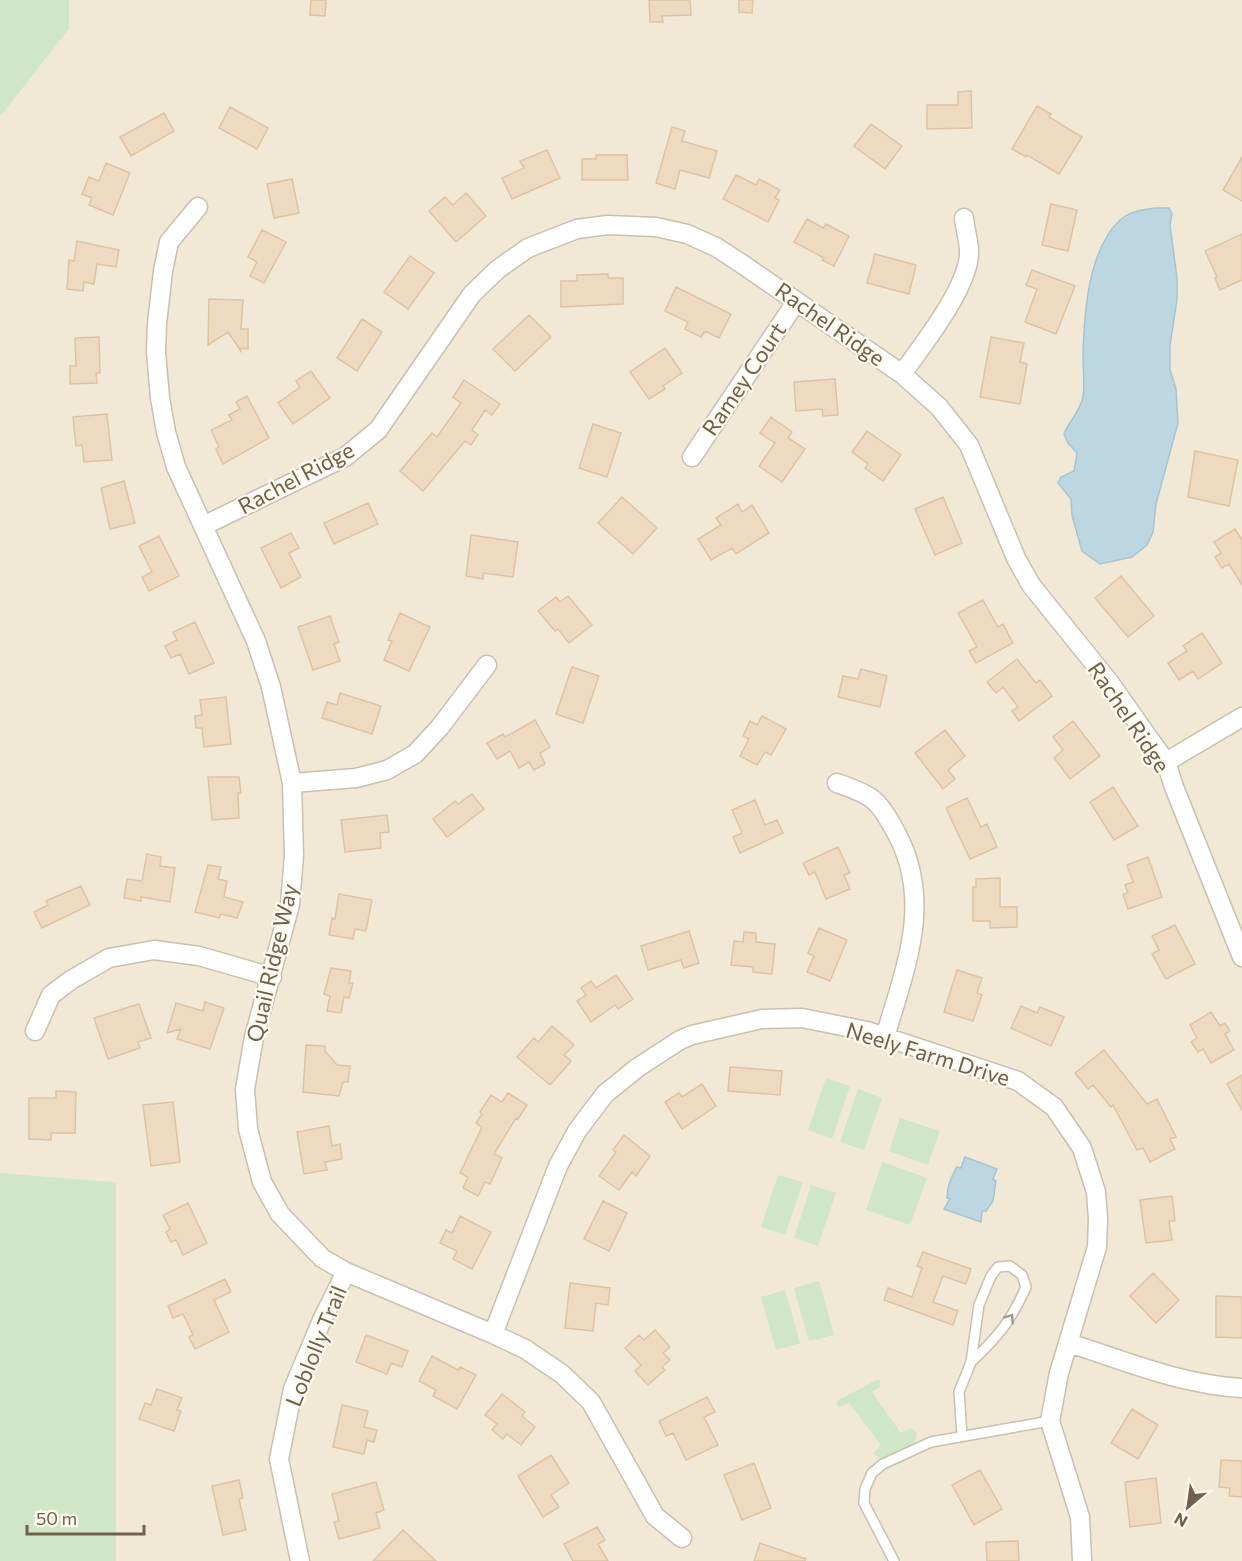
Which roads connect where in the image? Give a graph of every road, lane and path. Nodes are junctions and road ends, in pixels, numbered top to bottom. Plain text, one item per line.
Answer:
1 (198, 207) dead end
2 (964, 218) dead end
3 (796, 302) junction
4 (902, 374) junction
5 (692, 457) dead end
6 (203, 526) junction
7 (487, 664) dead end
8 (1242, 717) edge
9 (1166, 762) junction
10 (292, 783) junction
11 (837, 783) dead end
12 (1242, 957) edge
13 (272, 977) junction
14 (34, 1031) dead end
15 (885, 1037) junction
16 (345, 1272) junction
17 (493, 1334) junction
18 (1068, 1343) junction
19 (971, 1362) junction
20 (1242, 1388) edge
21 (1050, 1421) junction
22 (962, 1436) junction
23 (682, 1538) dead end
24 (300, 1561) edge
25 (894, 1561) edge
26 (1082, 1561) edge

1 - 6 street, Quail Ridge Way
2 - 4 street
3 - 4 street, Rachel Ridge
3 - 5 street, Ramey Court
3 - 6 street, Rachel Ridge
4 - 9 street, Rachel Ridge
6 - 10 street, Quail Ridge Way
7 - 10 street
8 - 9 street
9 - 12 street, Rachel Ridge
10 - 13 street, Quail Ridge Way
11 - 15 street
13 - 14 street
13 - 16 street, Quail Ridge Way
15 - 17 street, Neely Farm Drive
15 - 18 street, Neely Farm Drive
16 - 17 street, Quail Ridge Way
16 - 24 street, Loblolly Trail
17 - 23 street, Quail Ridge Way
18 - 20 street
18 - 21 street, Neely Farm Drive
19 -> 19 lane
19 - 22 lane
21 - 22 lane
21 - 26 street, Neely Farm Drive
22 - 25 lane

